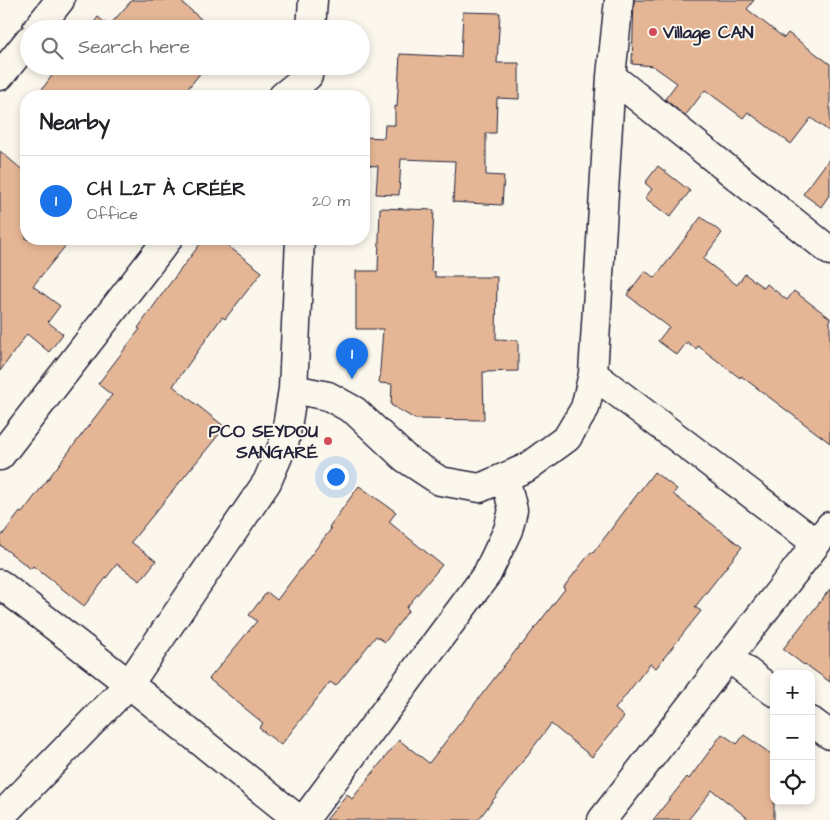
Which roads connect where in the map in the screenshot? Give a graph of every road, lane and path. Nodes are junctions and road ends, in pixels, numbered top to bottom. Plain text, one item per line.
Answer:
1 (312, 0) edge
2 (619, 0) edge
3 (311, 20) edge
4 (20, 51) edge
5 (0, 76) edge
6 (611, 76) junction
7 (308, 79) edge
8 (292, 90) edge
9 (163, 245) edge
10 (300, 245) edge
11 (830, 251) edge
12 (593, 374) junction
13 (293, 388) junction
14 (0, 456) edge
15 (505, 477) junction
16 (823, 534) edge
17 (0, 584) edge
18 (728, 657) junction
19 (130, 684) junction
20 (770, 689) edge
21 (815, 724) edge
22 (830, 735) edge
23 (0, 818) edge
24 (299, 820) edge
25 (304, 820) edge
26 (602, 820) edge

1 - 3 street
2 - 6 street
4 - 5 street
6 - 11 street
6 - 12 street
7 - 8 street
9 - 14 street
10 - 13 street
12 - 15 street
12 - 16 street
13 - 15 street
13 - 19 street
15 - 25 street
16 - 18 street
17 - 19 street
18 - 20 street
18 - 26 street
19 - 23 street
19 - 24 street
21 - 22 street

